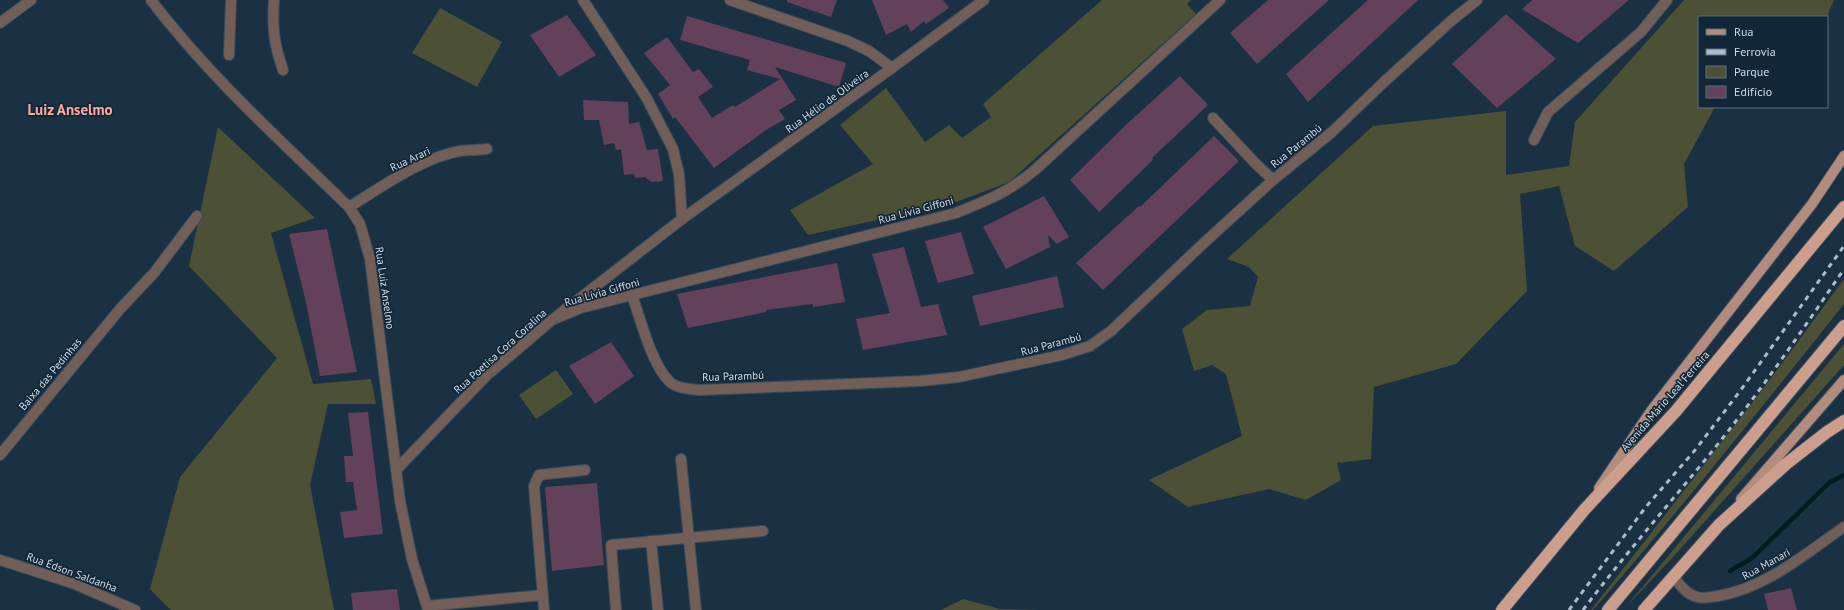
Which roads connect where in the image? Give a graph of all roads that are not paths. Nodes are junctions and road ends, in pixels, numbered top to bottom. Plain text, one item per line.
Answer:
1 (31, 0) edge
2 (151, 0) edge
3 (231, 0) edge
4 (274, 0) edge
5 (583, 0) edge
6 (730, 0) edge
7 (984, 0) edge
8 (1220, 0) edge
9 (1477, 0) edge
10 (1667, 0) edge
11 (0, 23) edge
12 (229, 55) dead end
13 (892, 68) junction
14 (283, 70) dead end
15 (1212, 118) dead end
16 (1534, 140) dead end
17 (487, 149) dead end
18 (1844, 156) edge
19 (1273, 180) junction
20 (1844, 206) edge
21 (349, 207) junction
22 (197, 216) dead end
23 (682, 219) junction
24 (632, 295) junction
25 (552, 320) junction
26 (1844, 326) edge
27 (1844, 380) edge
28 (1844, 421) edge
29 (0, 455) edge
30 (681, 459) dead end
31 (396, 470) junction
32 (585, 470) dead end
33 (1585, 509) junction
34 (1719, 525) junction
35 (1844, 527) edge
36 (763, 530) dead end
37 (690, 537) junction
38 (651, 541) junction
39 (0, 560) edge
40 (1674, 577) junction
41 (543, 595) junction
42 (428, 608) edge
43 (135, 610) edge
44 (544, 610) edge
45 (616, 610) edge
46 (658, 610) edge
47 (696, 610) edge
48 (1502, 610) edge
49 (1608, 610) edge
50 (1644, 610) edge

1 - 11 street
2 - 21 street, Rua Luiz Anselmo
3 - 12 street
4 - 14 street
5 - 23 street
6 - 13 street
7 - 13 street, Rua Hélio de Oliveira
8 - 24 street, Rua Lívia Giffoni
9 - 19 street, Rua Parambú
10 - 16 street
13 - 23 street, Rua Hélio de Oliveira
15 - 19 street
17 - 21 street, Rua Arari
18 - 33 main road
19 - 24 street, Rua Parambú
20 - 33 highway, Avenida Mário Leal Ferreira
21 - 31 street, Rua Luiz Anselmo
22 - 29 street, Baixa das Pedinhas
23 - 25 street, Rua Poetisa Cora Coralina
24 - 25 street, Rua Lívia Giffoni
25 - 31 street, Rua Poetisa Cora Coralina
26 - 49 highway
27 - 34 main road
28 - 34 highway
30 - 37 street
31 - 42 street, Rua Luiz Anselmo
32 - 41 street
33 - 48 highway, Avenida Mário Leal Ferreira
34 - 40 highway
35 - 40 street, Rua Manari
36 - 37 street
37 - 38 street
37 - 47 street
38 - 45 street
38 - 46 street
39 - 43 street, Rua Édson Saldanha
40 - 50 highway
41 - 42 street
41 - 44 street

